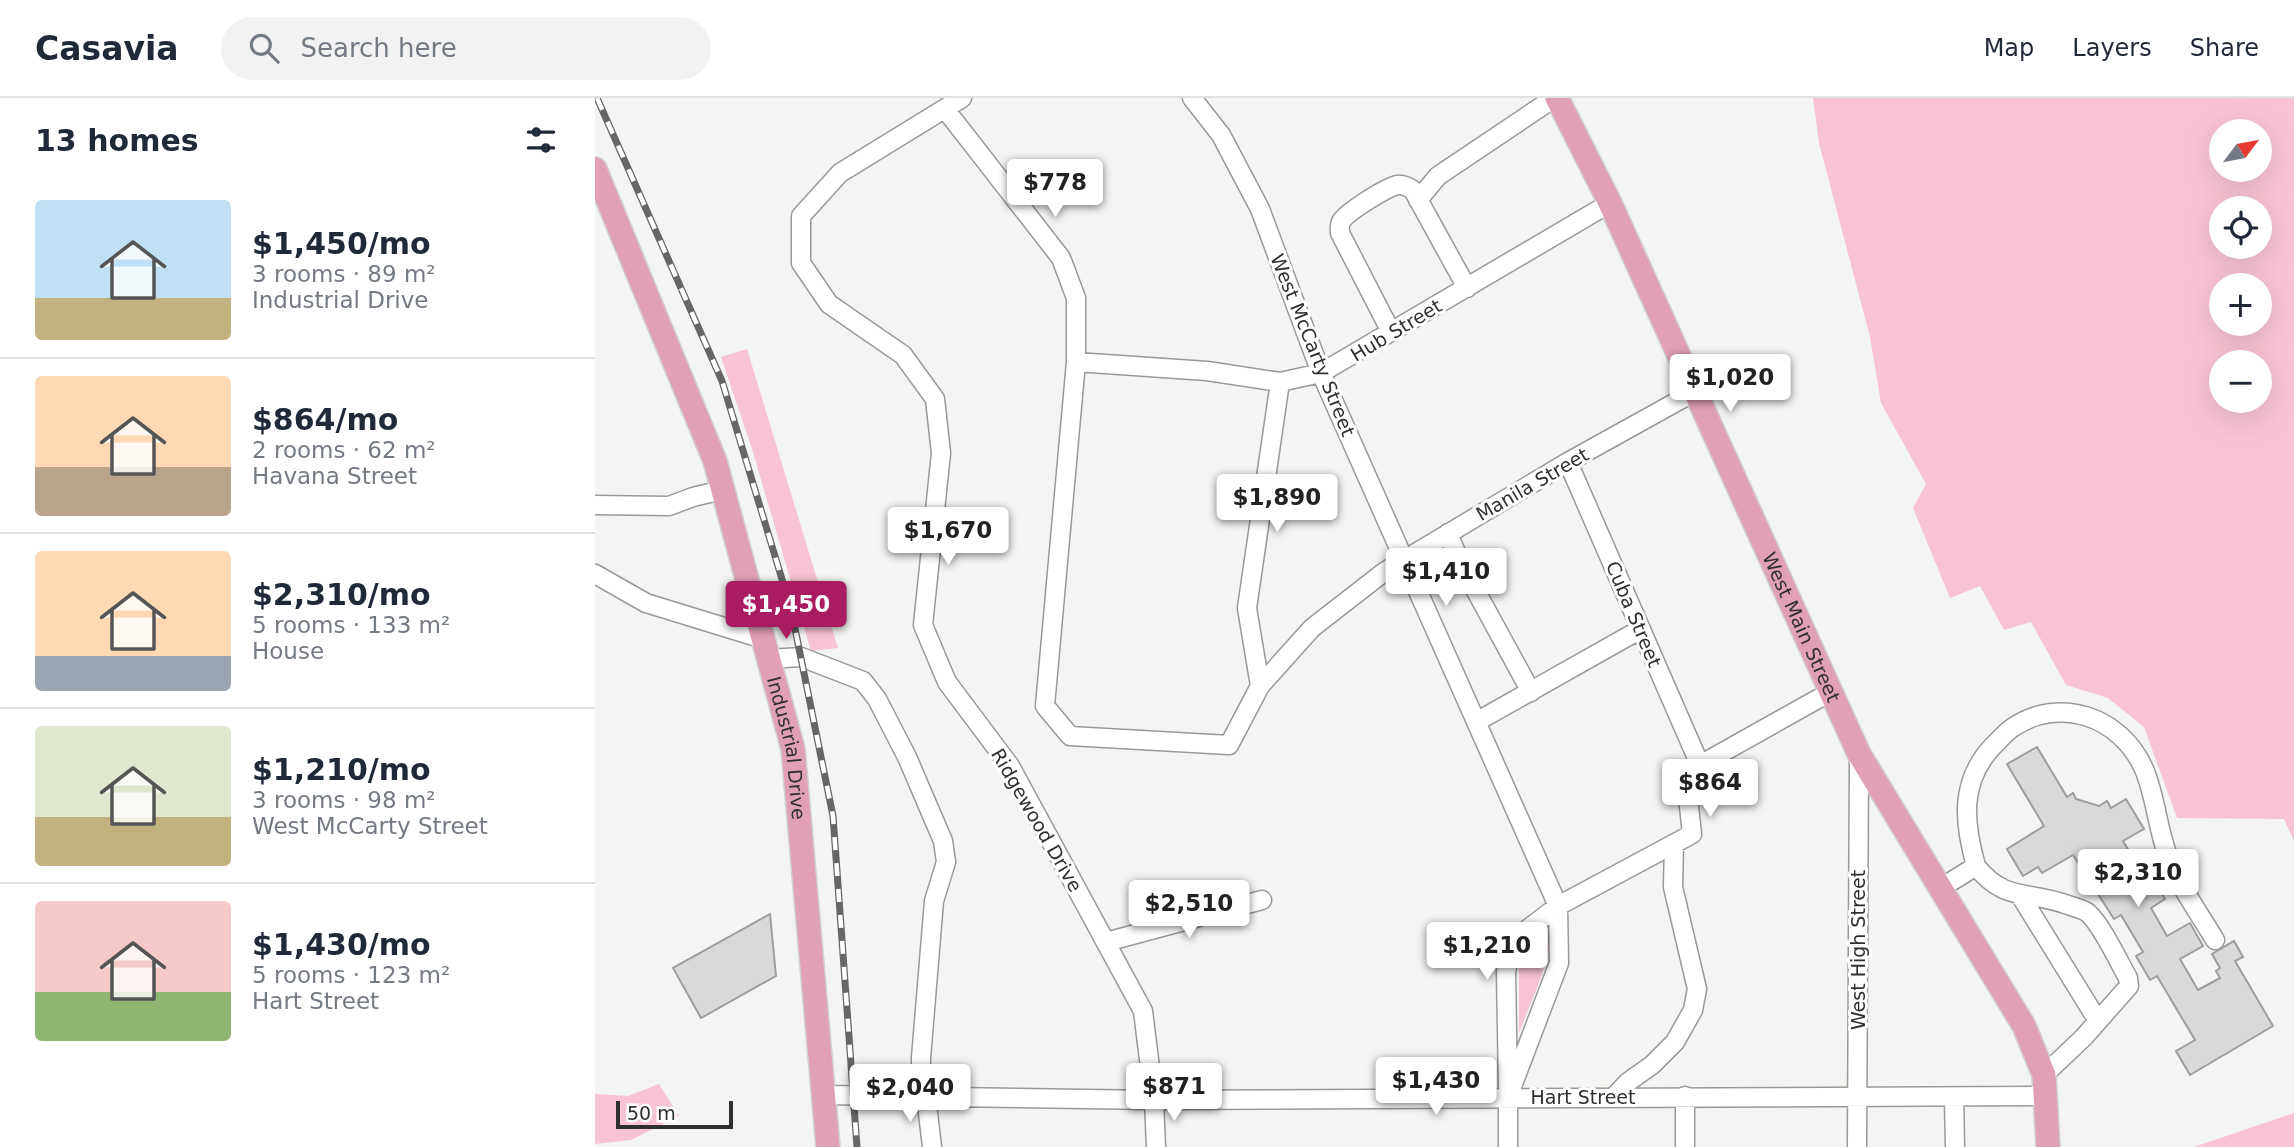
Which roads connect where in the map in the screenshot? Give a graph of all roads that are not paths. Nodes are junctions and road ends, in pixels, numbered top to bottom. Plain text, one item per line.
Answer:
1 (962, 98) edge
2 (1192, 98) edge
3 (1555, 98) edge
4 (945, 109) junction
5 (595, 169) edge
6 (1418, 200) junction
7 (1610, 203) junction
8 (1467, 288) junction
9 (1391, 332) junction
10 (1076, 362) junction
11 (1321, 373) junction
12 (1280, 382) junction
13 (1696, 391) junction
14 (1568, 462) junction
15 (722, 490) junction
16 (595, 505) edge
17 (1448, 533) junction
18 (1404, 559) junction
19 (595, 574) edge
20 (1641, 629) junction
21 (766, 649) junction
22 (1260, 686) junction
23 (1832, 691) junction
24 (1531, 692) junction
25 (1476, 722) junction
26 (1859, 754) junction
27 (1700, 765) junction
28 (1674, 844) junction
29 (1976, 866) junction
30 (1941, 888) junction
31 (2020, 895) junction
32 (1262, 900) dead end
33 (1557, 906) junction
34 (2215, 940) dead end
35 (1106, 942) junction
36 (2098, 1021) junction
37 (2046, 1085) junction
38 (825, 1096) junction
39 (923, 1096) junction
40 (1685, 1096) junction
41 (1857, 1096) junction
42 (1508, 1097) junction
43 (1614, 1097) junction
44 (1954, 1097) junction
45 (1154, 1100) junction
46 (828, 1147) edge
47 (932, 1147) edge
48 (1156, 1147) edge
49 (1508, 1147) edge
50 (1685, 1147) edge
51 (1857, 1147) edge
52 (1955, 1147) edge
53 (2048, 1147) edge

1 - 4 street, Ridgewood Drive
2 - 11 street, West McCarty Street
3 - 6 street
3 - 7 main road, West Main Street
4 - 10 street
4 - 35 street, Ridgewood Drive
5 - 15 main road, Industrial Drive
6 - 8 street
6 - 9 street
7 - 8 street, Hub Street
7 - 13 main road, West Main Street
8 - 9 street, Hub Street
9 - 11 street, Hub Street
10 - 12 street, Hub Street
10 - 22 street, Manila Street
11 - 12 street, Hub Street
11 - 18 street, West McCarty Street
12 - 22 street
13 - 14 street, Manila Street
13 - 23 main road, West Main Street
14 - 17 street, Manila Street
14 - 20 street, Cuba Street
15 - 16 street
15 - 21 main road, Industrial Drive
17 - 18 street, Manila Street
17 - 24 street
18 - 22 street, Manila Street
18 - 25 street, West McCarty Street
19 - 21 street
20 - 24 street
20 - 27 street, Cuba Street
21 - 38 main road, Industrial Drive
21 - 39 street
23 - 26 main road, West Main Street
23 - 27 street
24 - 25 street
25 - 33 street, West McCarty Street
26 - 30 main road, West Main Street
26 - 41 street, West High Street
27 - 28 street
28 - 33 street
28 - 43 street
29 - 30 street
29 - 31 street
29 - 34 street
30 - 37 main road, West Main Street
31 - 36 street
31 - 36 street
32 - 35 street
33 - 42 street, West McCarty Street
33 - 42 street, West McCarty Street
35 - 45 street, Ridgewood Drive
36 - 37 street
37 - 44 street, Hart Street
37 - 53 main road, West Main Street
38 - 39 street, Hart Street
38 - 46 main road, Industrial Drive
39 - 45 street, Hart Street
39 - 47 street
40 - 41 street, Hart Street
40 - 43 street, Hart Street
40 - 50 street
41 - 44 street, Hart Street
41 - 51 street, West High Street
42 - 43 street, Hart Street
42 - 45 street, Hart Street
42 - 49 street, West McCarty Street
44 - 52 street
45 - 48 street, Ridgewood Drive

